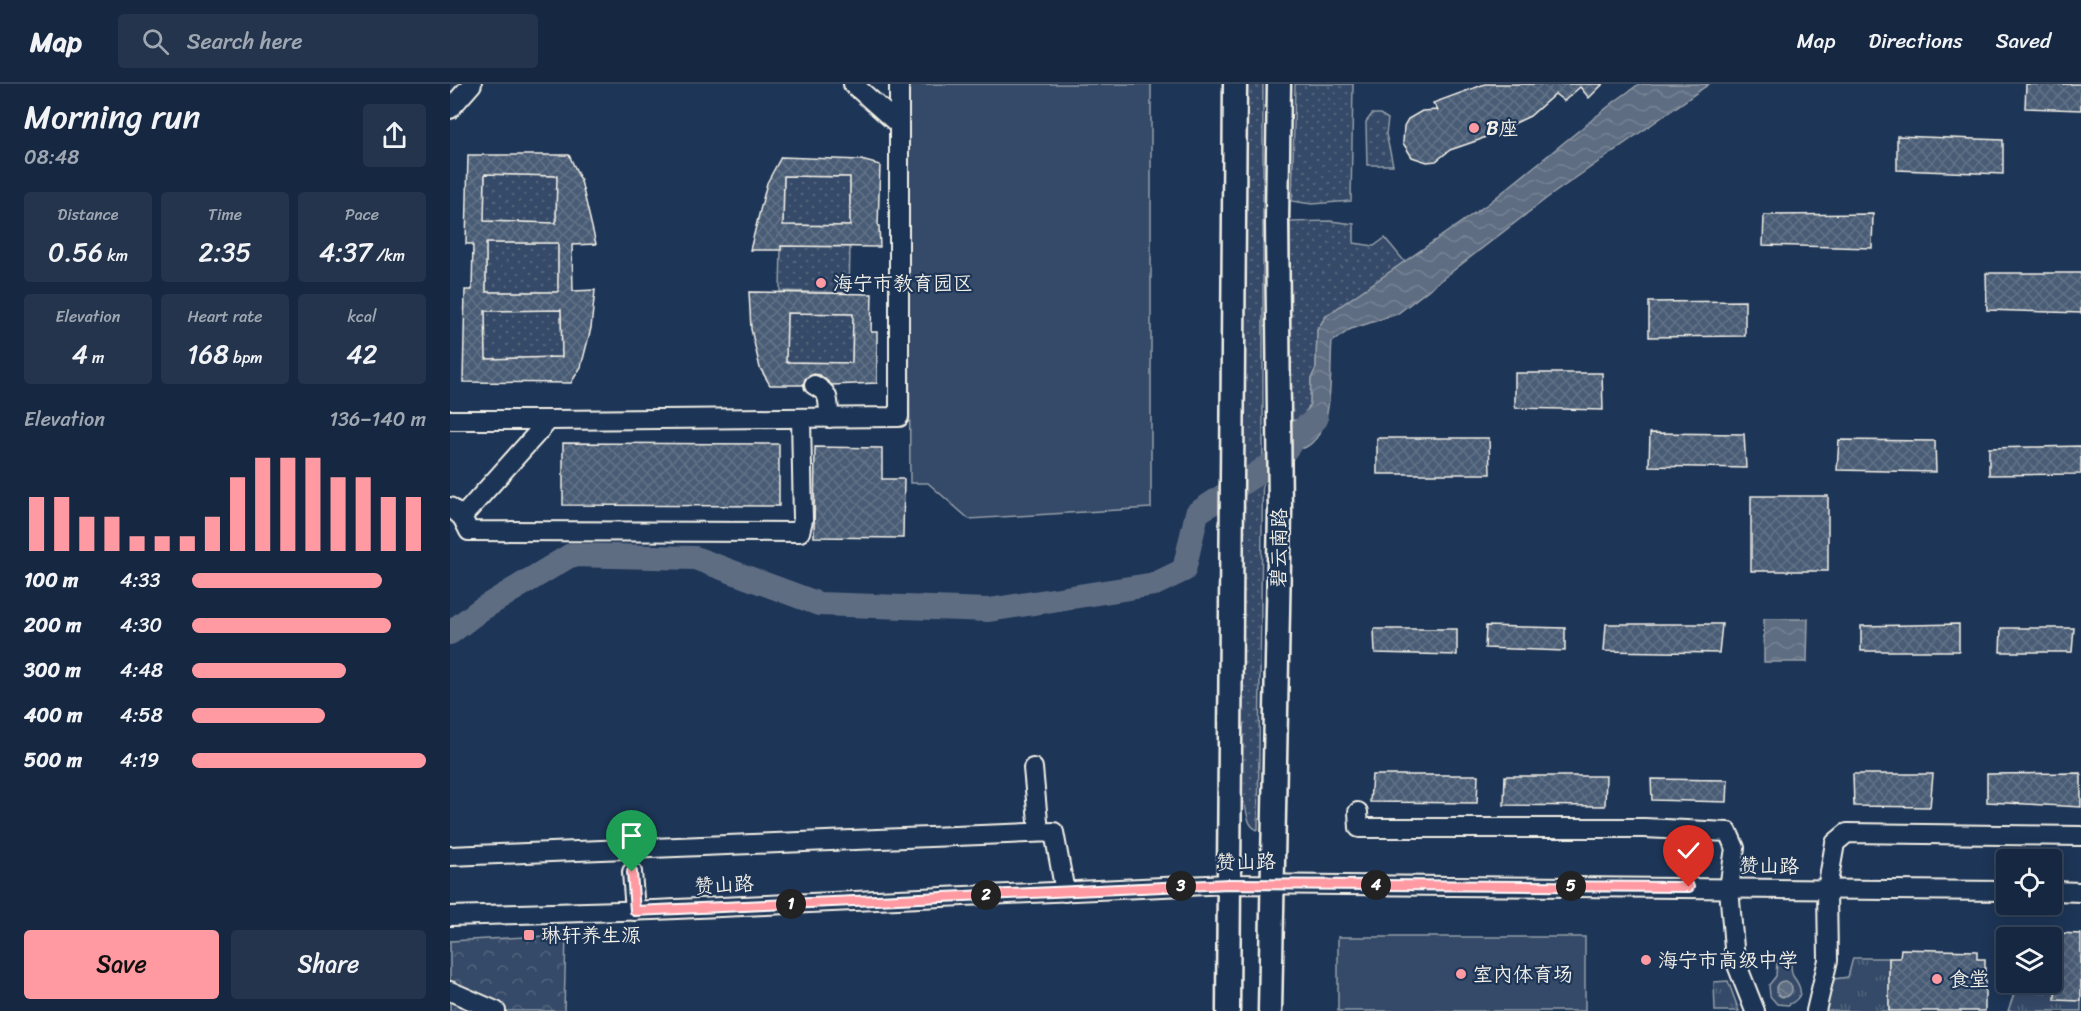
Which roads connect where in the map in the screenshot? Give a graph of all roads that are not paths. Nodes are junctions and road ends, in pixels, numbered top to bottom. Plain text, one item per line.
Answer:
1 (472, 84) edge
2 (853, 84) edge
3 (899, 84) edge
4 (1235, 84) edge
5 (1279, 84) edge
6 (450, 109) edge
7 (899, 125) junction
8 (814, 385) dead end
9 (801, 418) junction
10 (829, 418) junction
11 (450, 420) edge
12 (549, 420) junction
13 (456, 512) edge
14 (1033, 768) dead end
15 (1358, 812) dead end
16 (1039, 832) junction
17 (2081, 836) edge
18 (450, 856) edge
19 (632, 872) dead end
20 (1229, 884) junction
21 (1271, 884) junction
22 (1729, 888) junction
23 (1827, 889) junction
24 (1065, 891) junction
25 (1996, 891) edge
26 (2062, 891) edge
27 (2081, 892) edge
28 (635, 911) junction
29 (450, 916) edge
30 (450, 991) edge
31 (496, 1011) edge
32 (1228, 1011) edge
33 (1270, 1011) edge
34 (1755, 1011) edge
35 (1816, 1011) edge

1 - 6 street
2 - 7 street
3 - 7 street
4 - 20 main road
5 - 21 main road, 碧云南路
7 - 10 street
8 - 10 street
9 - 10 street
9 - 12 street
9 - 13 street
11 - 12 street
12 - 13 street
14 - 16 street
15 - 22 street
16 - 18 street
16 - 24 street
17 - 23 street
19 - 28 street
20 - 21 street, 赞山路
20 - 24 street, 赞山路
20 - 32 main road
21 - 22 street, 赞山路
21 - 33 main road, 碧云南路
22 - 23 street, 赞山路
22 - 34 street
23 - 25 street, 赞山路
23 - 35 street
24 - 28 street, 赞山路
26 - 27 street
28 - 29 street, 赞山路
30 - 31 street

